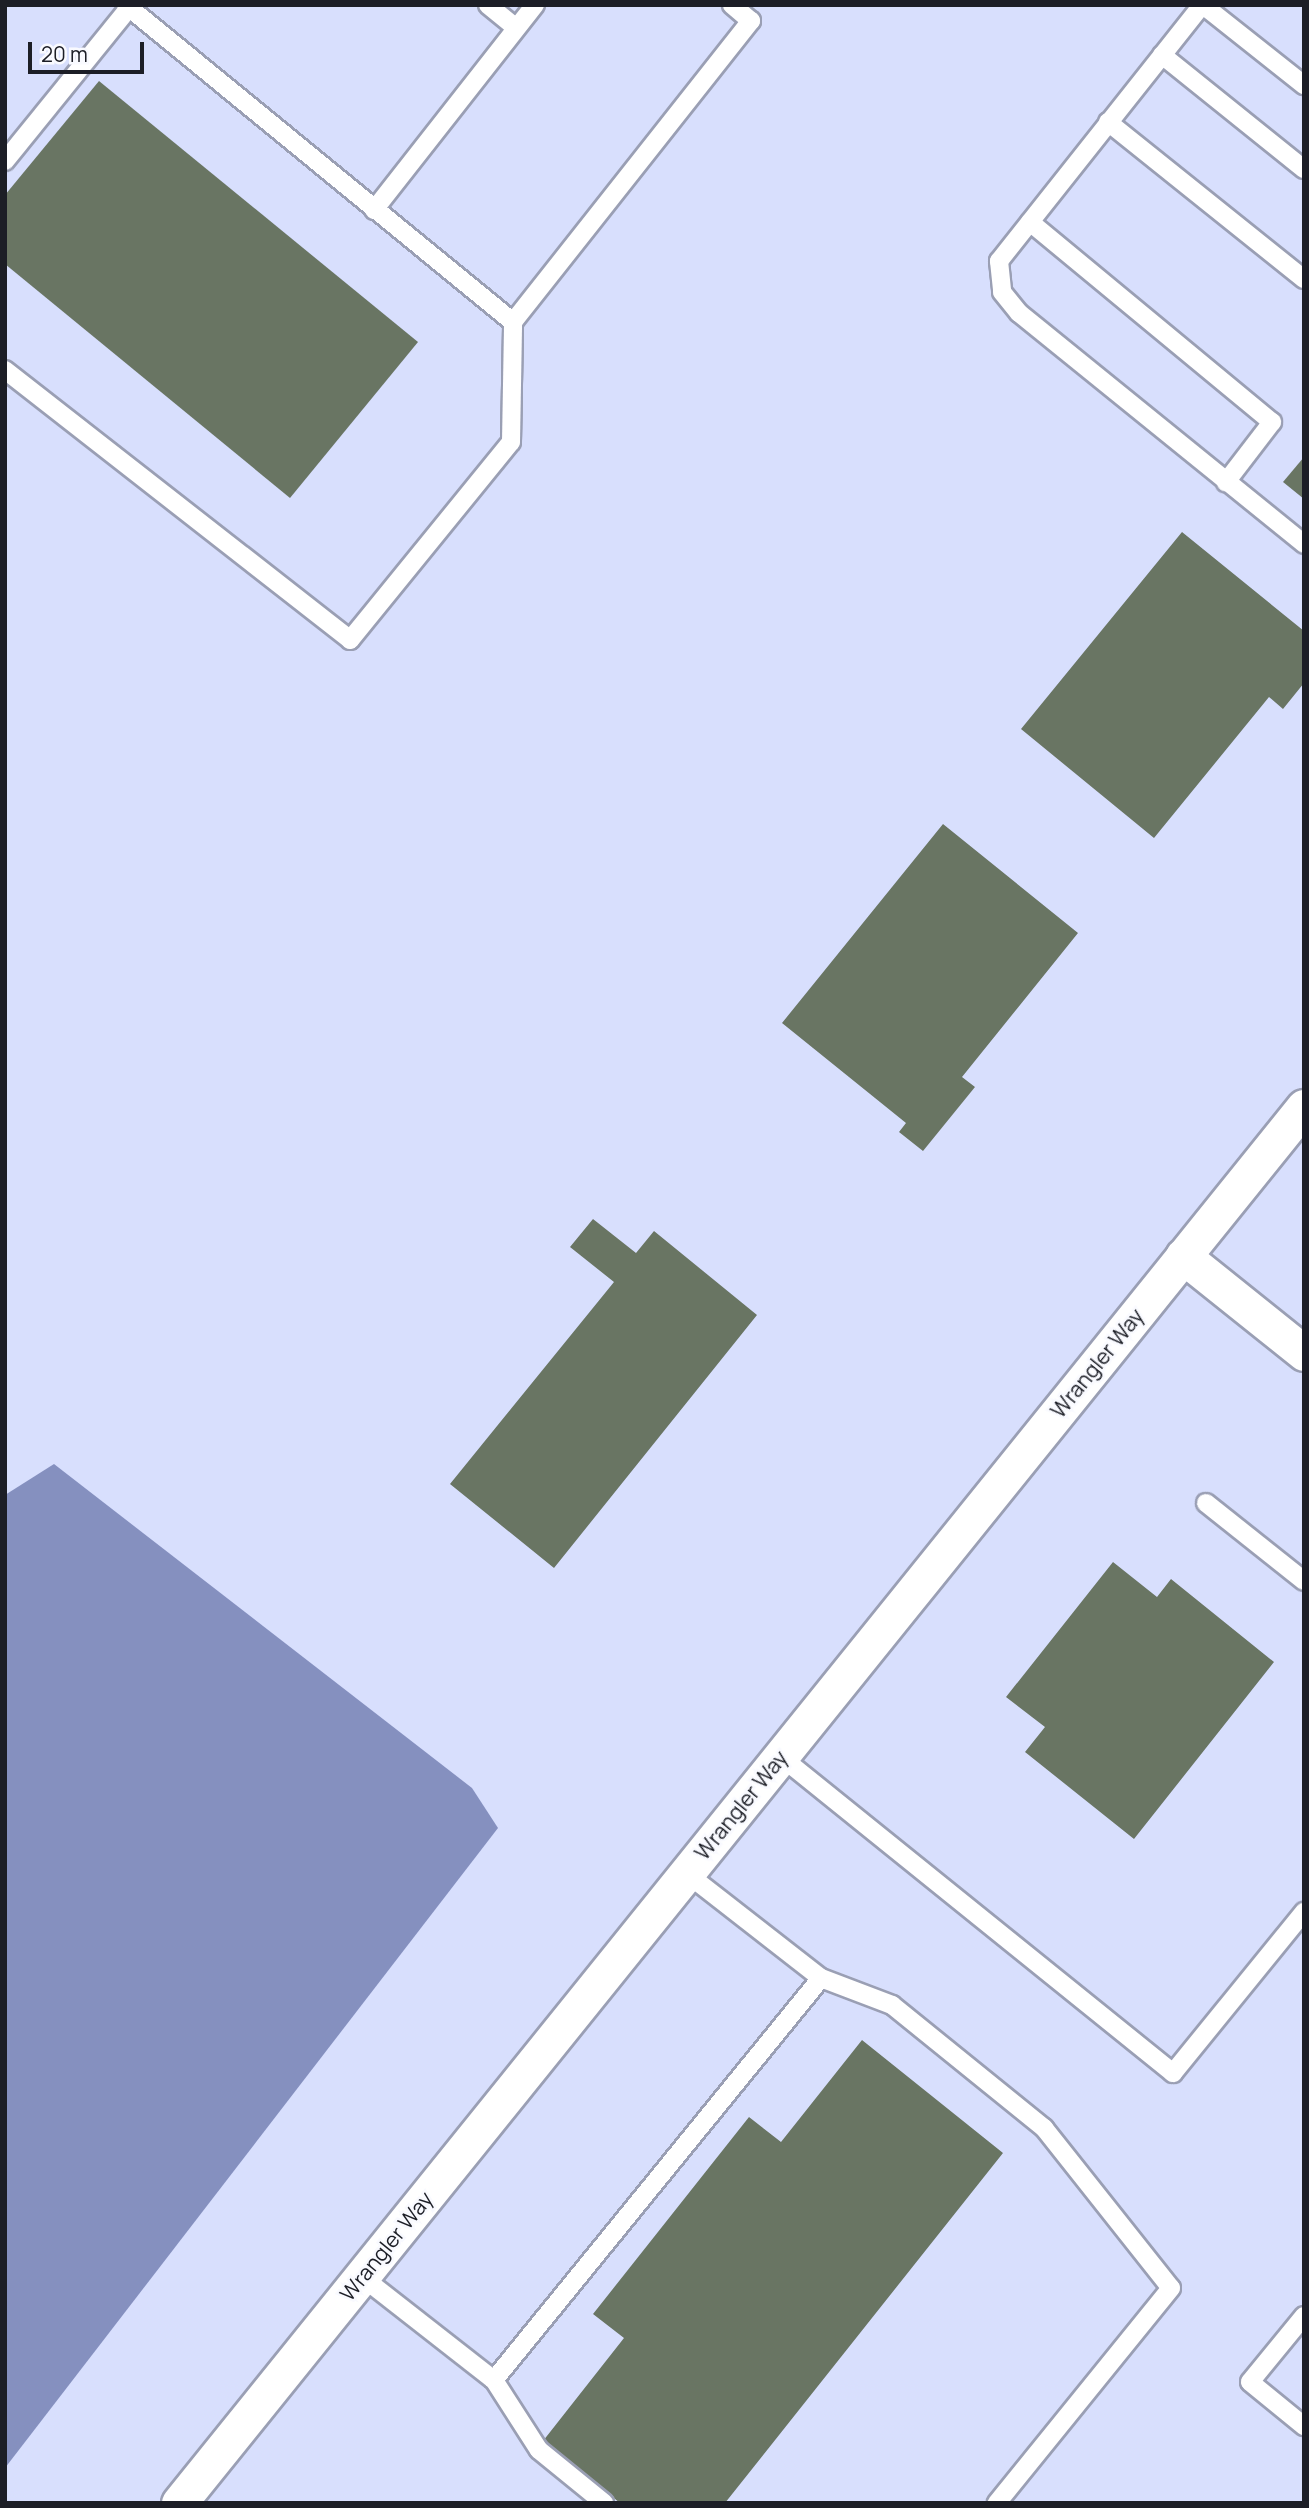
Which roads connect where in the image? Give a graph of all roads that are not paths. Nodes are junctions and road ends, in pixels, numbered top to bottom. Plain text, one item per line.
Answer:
1 (488, 5) edge
2 (535, 5) edge
3 (732, 5) edge
4 (1202, 5) edge
5 (128, 6) edge
6 (516, 28) junction
7 (1162, 55) junction
8 (1304, 85) edge
9 (1108, 122) junction
10 (5, 161) edge
11 (1304, 169) edge
12 (374, 210) junction
13 (1030, 222) junction
14 (1304, 279) edge
15 (513, 323) junction
16 (5, 370) edge
17 (1226, 482) junction
18 (1304, 544) edge
19 (1304, 1107) edge
20 (1184, 1256) junction
21 (1304, 1353) edge
22 (1206, 1503) dead end
23 (1304, 1581) edge
24 (780, 1756) junction
25 (686, 1873) junction
26 (1304, 1912) edge
27 (821, 1978) junction
28 (362, 2277) junction
29 (1304, 2316) edge
30 (494, 2380) junction
31 (1304, 2426) edge
32 (179, 2503) edge
33 (604, 2503) edge
34 (996, 2503) edge

1 - 6 lane
2 - 6 lane
3 - 15 lane
4 - 7 lane
4 - 8 lane
5 - 10 lane
5 - 12 lane
6 - 12 lane
7 - 9 lane
7 - 11 lane
9 - 13 lane
9 - 14 lane
12 - 15 lane
13 - 17 lane
13 - 17 lane
15 - 16 lane
17 - 18 lane
19 - 20 street, Wrangler Way
20 - 21 street
20 - 24 street, Wrangler Way
22 - 23 lane
24 - 25 street, Wrangler Way
24 - 26 lane
25 - 27 lane
25 - 28 street, Wrangler Way
27 - 30 lane
27 - 34 lane
28 - 30 lane
28 - 32 street, Wrangler Way
29 - 31 lane
30 - 33 lane

